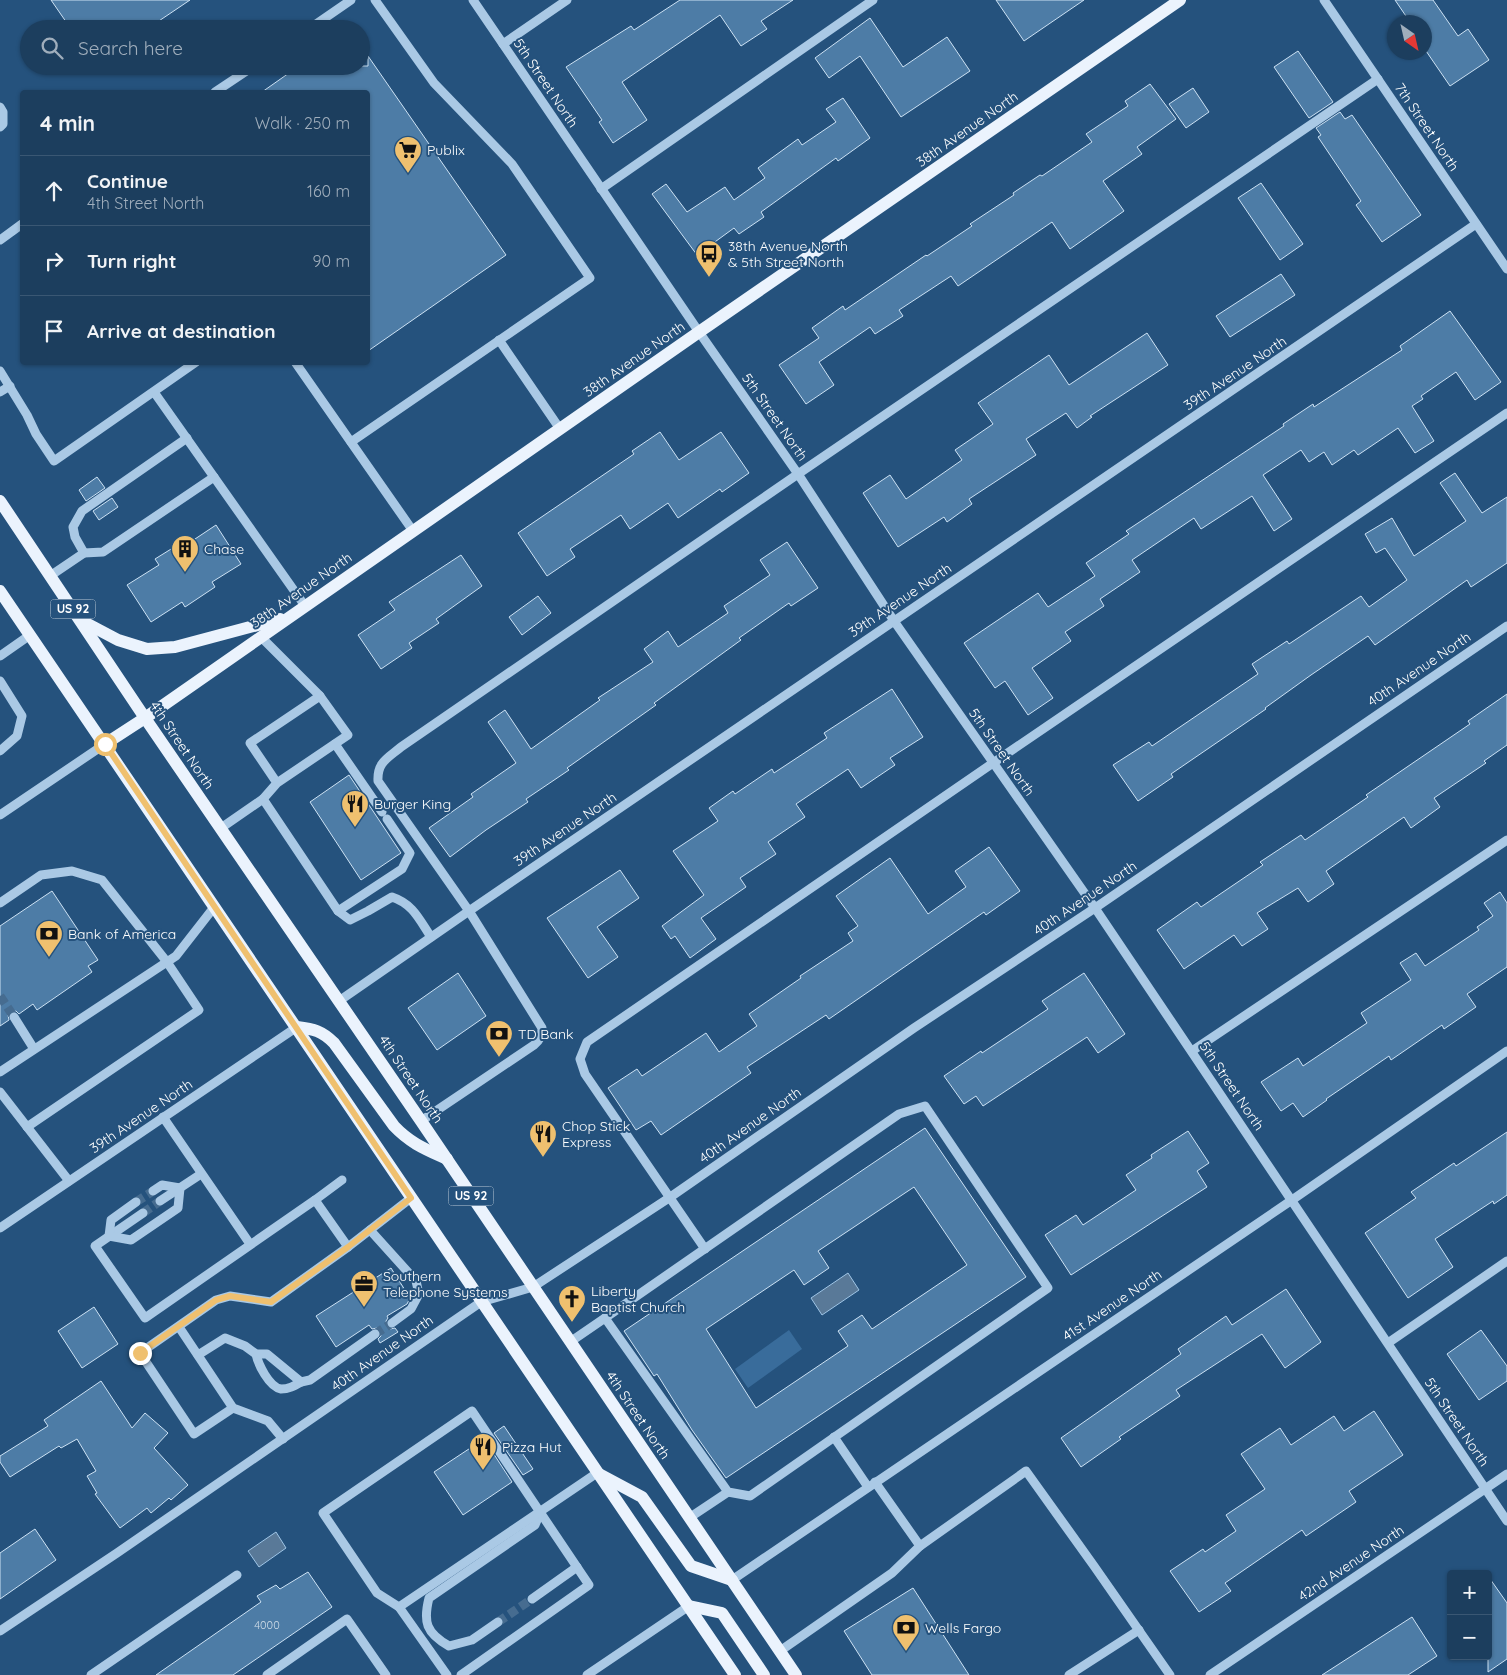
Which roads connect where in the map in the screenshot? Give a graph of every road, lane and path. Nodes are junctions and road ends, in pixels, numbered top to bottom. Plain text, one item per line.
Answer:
1 (351, 0) edge
2 (375, 0) edge
3 (473, 0) edge
4 (567, 0) edge
5 (874, 0) edge
6 (1180, 0) edge
7 (1324, 0) edge
8 (322, 20) edge
9 (503, 44) junction
10 (240, 75) edge
11 (1378, 79) junction
12 (218, 90) edge
13 (0, 107) edge
14 (0, 127) edge
15 (601, 189) junction
16 (1476, 224) junction
17 (20, 225) edge
18 (0, 240) edge
19 (1507, 269) edge
20 (699, 332) junction
21 (499, 340) junction
22 (192, 365) edge
23 (297, 365) edge
24 (0, 371) edge
25 (10, 386) junction
26 (0, 392) edge
27 (154, 392) junction
28 (1507, 413) edge
29 (560, 429) junction
30 (187, 438) junction
31 (351, 442) junction
32 (798, 474) junction
33 (214, 477) junction
34 (0, 501) edge
35 (413, 531) junction
36 (84, 553) junction
37 (50, 576) junction
38 (0, 591) edge
39 (305, 606) junction
40 (290, 617) junction
41 (80, 620) junction
42 (894, 621) junction
43 (1507, 626) edge
44 (30, 635) junction
45 (261, 637) junction
46 (0, 656) edge
47 (0, 681) edge
48 (320, 696) junction
49 (145, 718) junction
50 (105, 744) junction
51 (335, 744) junction
52 (0, 751) edge
53 (993, 762) junction
54 (277, 783) junction
55 (263, 799) junction
56 (0, 815) edge
57 (221, 828) junction
58 (1507, 840) edge
59 (0, 903) edge
60 (214, 906) junction
61 (1095, 908) junction
62 (338, 911) junction
63 (469, 911) junction
64 (431, 937) junction
65 (166, 962) junction
66 (339, 1001) junction
67 (14, 1017) tunnel mouth
68 (297, 1027) junction
69 (34, 1049) junction
70 (1192, 1051) junction
71 (1507, 1051) edge
72 (0, 1072) edge
73 (0, 1092) edge
74 (164, 1117) junction
75 (421, 1121) junction
76 (26, 1127) junction
77 (447, 1159) junction
78 (201, 1174) junction
79 (342, 1180) dead end
80 (69, 1181) junction
81 (180, 1188) junction
82 (153, 1191) tunnel mouth
83 (411, 1198) junction
84 (669, 1198) junction
85 (315, 1200) junction
86 (1292, 1200) junction
87 (160, 1201) tunnel mouth
88 (136, 1202) tunnel mouth
89 (143, 1213) tunnel mouth
90 (0, 1228) edge
91 (370, 1230) junction
92 (109, 1236) junction
93 (250, 1244) junction
94 (348, 1247) junction
95 (704, 1249) junction
96 (1507, 1262) edge
97 (533, 1287) junction
98 (481, 1302) junction
99 (606, 1318) junction
100 (392, 1323) tunnel mouth
101 (179, 1327) junction
102 (375, 1334) tunnel mouth
103 (570, 1342) junction
104 (1388, 1343) junction
105 (256, 1354) junction
106 (198, 1355) junction
107 (301, 1382) junction
108 (233, 1408) junction
109 (834, 1437) junction
110 (282, 1439) junction
111 (597, 1473) junction
112 (1507, 1474) edge
113 (872, 1484) junction
114 (1485, 1489) junction
115 (728, 1492) junction
116 (540, 1513) junction
117 (689, 1518) junction
118 (1507, 1521) edge
119 (920, 1546) junction
120 (577, 1567) junction
121 (237, 1575) dead end
122 (732, 1580) junction
123 (532, 1599) tunnel mouth
124 (689, 1606) junction
125 (399, 1607) junction
126 (498, 1622) tunnel mouth
127 (1139, 1630) junction
128 (0, 1631) edge
129 (780, 1651) junction
130 (91, 1675) edge
131 (267, 1675) edge
132 (386, 1675) edge
133 (447, 1675) edge
134 (460, 1675) edge
135 (587, 1675) edge
136 (735, 1675) edge
137 (764, 1675) edge
138 (796, 1675) edge
139 (1069, 1675) edge
140 (1170, 1675) edge
141 (1210, 1675) edge

1 - 8 street
2 - 21 street
3 - 9 street, 5th Street North
4 - 9 street
5 - 15 street
6 - 20 main road, 38th Avenue North
7 - 11 street, 7th Street North
9 - 15 street, 5th Street North
10 - 12 street
11 - 16 street, 7th Street North
11 - 32 street
13 - 14 street
15 - 20 street, 5th Street North
16 - 19 street, 7th Street North
16 - 42 street, 39th Avenue North
17 - 18 street
20 - 29 main road, 38th Avenue North
20 - 32 street, 5th Street North
21 - 29 street
21 - 31 street
22 - 27 street
23 - 31 street
24 - 25 street
25 - 26 street
25 - 27 street
27 - 30 street
28 - 53 street
29 - 35 main road, 38th Avenue North
30 - 33 street
30 - 36 street
31 - 35 street
32 - 42 street, 5th Street North
32 - 63 street
33 - 36 street
33 - 39 street
34 - 37 main road, 4th Street North / US 92
35 - 39 main road, 38th Avenue North
36 - 37 street
37 - 41 main road, 4th Street North / US 92
38 - 44 main road
39 - 40 main road, 38th Avenue North
40 - 41 main road
40 - 45 main road, 38th Avenue North
41 - 49 main road, 4th Street North / US 92
42 - 53 street, 5th Street North
42 - 63 street, 39th Avenue North
43 - 61 street, 40th Avenue North
44 - 46 street
44 - 50 main road
45 - 48 street
45 - 49 main road, 38th Avenue North
47 - 52 street
48 - 51 street
48 - 54 street
49 - 50 main road, 38th Avenue North
49 - 57 main road, 4th Street North / US 92
50 - 56 street
50 - 60 main road
51 - 54 street
51 - 62 street
53 - 61 street, 5th Street North
53 - 84 street
54 - 55 street
55 - 57 street
55 - 62 street
57 - 66 main road, 4th Street North / US 92
58 - 70 street
59 - 65 street
60 - 65 street
60 - 68 main road
61 - 70 street, 5th Street North
61 - 84 street, 40th Avenue North
62 - 64 street
63 - 64 street, 39th Avenue North
63 - 75 street
64 - 66 street, 39th Avenue North
65 - 69 street
65 - 76 street
66 - 75 main road, 4th Street North / US 92
67 - 69 street
68 - 74 street, 39th Avenue North
68 - 77 main road
68 - 83 main road
69 - 72 street
70 - 86 street, 5th Street North
71 - 86 street, 41st Avenue North
73 - 76 street
74 - 78 street
74 - 80 street, 39th Avenue North
75 - 77 main road, 4th Street North / US 92
76 - 80 street
77 - 97 main road, 4th Street North / US 92
78 - 81 street
78 - 93 street
79 - 85 street
80 - 90 street, 39th Avenue North
81 - 82 street
81 - 87 street
81 - 92 street
83 - 91 street
83 - 98 main road
84 - 95 street
84 - 97 street, 40th Avenue North
85 - 93 street
85 - 94 street
86 - 104 street, 5th Street North
86 - 113 street, 41st Avenue North
88 - 92 street
89 - 92 street
91 - 94 street
91 - 100 street
92 - 93 street
94 - 101 street
95 - 99 street
95 - 109 street
96 - 104 street
97 - 98 street, 40th Avenue North
97 - 103 main road, 4th Street North / US 92
98 - 110 street, 40th Avenue North
98 - 111 main road
99 - 103 street
99 - 115 street
101 - 106 street
101 - 108 street
102 - 107 street
103 - 117 main road, 4th Street North / US 92
104 - 114 street, 5th Street North
105 - 106 street
105 - 107 street
105 - 107 street
106 - 108 street
108 - 110 street
109 - 113 street
109 - 115 street
110 - 128 street, 40th Avenue North
111 - 116 street
111 - 122 main road
111 - 124 main road
112 - 114 street, 42nd Avenue North
113 - 119 street
113 - 122 street, 41st Avenue North
114 - 118 street, 5th Street North
114 - 141 street, 42nd Avenue North
115 - 117 street
116 - 120 street
116 - 125 street
116 - 125 street
116 - 126 street
117 - 122 main road, 4th Street North / US 92
119 - 127 street
119 - 129 street
120 - 123 street
120 - 134 street
121 - 130 street
122 - 129 main road, 4th Street North / US 92
124 - 135 street
124 - 136 main road
124 - 137 main road
125 - 133 street
127 - 139 street
127 - 140 street
129 - 138 main road, 4th Street North / US 92
131 - 132 street

